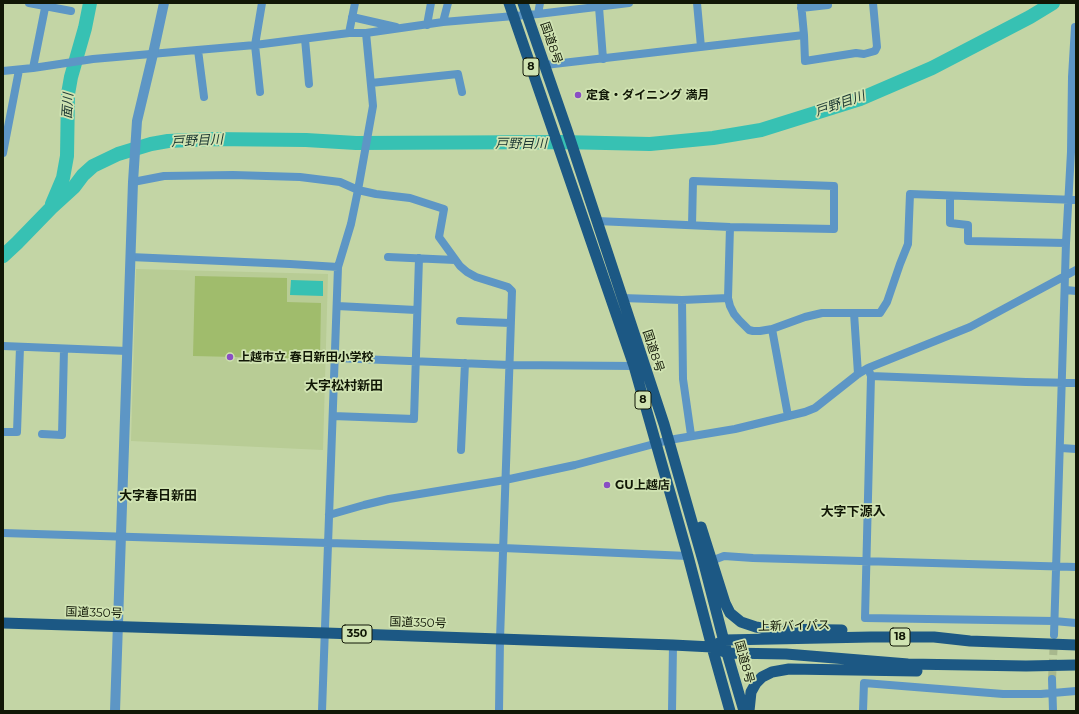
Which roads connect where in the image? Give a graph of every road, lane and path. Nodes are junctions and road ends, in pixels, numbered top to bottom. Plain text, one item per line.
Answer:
1 (29, 3) edge
2 (164, 3) edge
3 (262, 3) edge
4 (355, 3) edge
5 (431, 3) edge
6 (448, 3) edge
7 (509, 3) edge
8 (523, 3) edge
9 (540, 3) edge
10 (629, 3) edge
11 (697, 3) edge
12 (873, 3) edge
13 (46, 5) edge
14 (801, 5) edge
15 (828, 5) dead end
16 (599, 6) junction
17 (71, 11) dead end
18 (532, 14) junction
19 (513, 15) junction
20 (352, 17) junction
21 (443, 22) junction
22 (427, 25) junction
23 (1075, 27) dead end
24 (402, 28) junction
25 (349, 33) junction
26 (366, 33) junction
27 (804, 35) junction
28 (305, 39) junction
29 (1075, 40) edge
30 (255, 45) junction
31 (701, 47) junction
32 (198, 50) junction
33 (153, 54) junction
34 (603, 59) junction
35 (544, 65) junction
36 (33, 68) junction
37 (19, 70) junction
38 (3, 71) edge
39 (371, 83) junction
40 (309, 84) dead end
41 (260, 92) dead end
42 (462, 92) dead end
43 (204, 97) dead end
44 (1074, 107) edge
45 (3, 153) edge
46 (133, 182) junction
47 (358, 190) junction
48 (950, 196) junction
49 (1072, 200) edge
50 (597, 221) junction
51 (692, 225) junction
52 (730, 227) junction
53 (1066, 244) junction
54 (130, 257) junction
55 (388, 257) dead end
56 (419, 258) junction
57 (455, 260) junction
58 (338, 267) junction
59 (1076, 270) edge
60 (1066, 276) junction
61 (1066, 290) junction
62 (1076, 290) edge
63 (622, 298) junction
64 (728, 298) junction
65 (682, 300) junction
66 (337, 306) junction
67 (416, 310) junction
68 (854, 313) junction
69 (460, 321) dead end
70 (510, 323) junction
71 (772, 329) junction
72 (3, 346) edge
73 (20, 347) junction
74 (64, 349) junction
75 (127, 351) junction
76 (335, 358) junction
77 (415, 361) junction
78 (465, 363) junction
79 (509, 365) junction
80 (634, 366) junction
81 (868, 368) junction
82 (858, 374) junction
83 (871, 376) junction
84 (1063, 382) junction
85 (1076, 383) edge
86 (333, 416) junction
87 (788, 416) junction
88 (3, 432) edge
89 (42, 434) dead end
90 (691, 435) junction
91 (669, 440) junction
92 (656, 443) junction
93 (1061, 448) junction
94 (1076, 449) edge
95 (461, 450) dead end
96 (505, 480) junction
97 (329, 516) junction
98 (3, 533) edge
99 (121, 537) junction
100 (328, 543) junction
101 (503, 548) junction
102 (688, 556) junction
103 (866, 561) junction
104 (708, 562) junction
105 (1057, 566) junction
106 (1076, 567) edge
107 (1054, 621) junction
108 (3, 623) edge
109 (1076, 623) edge
110 (118, 627) junction
111 (326, 633) junction
112 (1054, 635) tunnel mouth
113 (934, 637) junction
114 (500, 639) junction
115 (724, 640) junction
116 (673, 645) junction
117 (1076, 646) edge
118 (712, 647) junction
119 (727, 653) junction
120 (1076, 665) edge
121 (1026, 666) junction
122 (1052, 679) tunnel mouth
123 (1076, 691) edge
124 (1053, 692) junction
125 (115, 711) edge
126 (322, 711) edge
127 (499, 711) edge
128 (672, 711) edge
129 (730, 711) edge
130 (744, 711) edge
131 (749, 711) edge
132 (863, 711) edge
133 (1053, 711) edge

1 - 13 street
2 - 33 street
3 - 30 street
4 - 20 street
5 - 22 street
6 - 21 street
7 - 19 highway, 国道8号 / 8
8 - 18 highway, 国道8号 / 8
9 - 18 street
10 - 16 street
11 - 31 street
12 - 27 street
13 - 17 street
13 - 36 street
14 - 15 street
14 - 27 street
16 - 18 street
16 - 34 street
18 - 19 street
18 - 35 highway, 国道8号 / 8
19 - 21 street
19 - 80 highway, 国道8号 / 8
20 - 24 street
20 - 25 street
21 - 22 street
22 - 24 street
23 - 29 street
24 - 26 street
25 - 26 street
25 - 28 street
26 - 39 street
27 - 31 street
28 - 30 street
28 - 40 street
29 - 44 street
30 - 32 street
30 - 41 street
31 - 34 street
32 - 33 street
32 - 43 street
33 - 36 street
33 - 46 street
34 - 35 street
35 - 50 highway, 国道8号 / 8
36 - 37 street
37 - 38 street
37 - 45 street
39 - 42 street
39 - 47 street
44 - 49 street
46 - 47 street
46 - 54 street
47 - 57 street
47 - 58 street
48 - 49 street
48 - 53 street
48 - 68 street
49 - 53 street
50 - 51 street
50 - 63 highway, 国道8号 / 8
51 - 52 street
51 - 52 street
52 - 64 street
53 - 60 street
54 - 58 street
54 - 75 street
55 - 56 street
56 - 57 street
56 - 67 street
57 - 70 street
58 - 66 street
59 - 60 street
60 - 61 street
60 - 81 street
61 - 62 street
61 - 84 street
63 - 65 street
63 - 91 highway, 国道8号 / 8
64 - 65 street
64 - 71 street
65 - 90 street
66 - 67 street
66 - 76 street
67 - 77 street
68 - 71 street
68 - 82 street
69 - 70 street
70 - 79 street
71 - 87 street
72 - 73 street
73 - 74 street
73 - 88 street
74 - 75 street
74 - 89 street
75 - 99 street
76 - 77 street
76 - 86 street
77 - 78 street
77 - 86 street
78 - 79 street
78 - 95 street
79 - 80 street
79 - 96 street
80 - 92 highway, 国道8号 / 8
81 - 82 street
81 - 83 street
82 - 87 street
83 - 84 street
83 - 103 street
84 - 85 street
84 - 93 street
86 - 97 street
87 - 90 street
90 - 91 street
91 - 92 street
91 - 104 highway, 国道8号 / 8
92 - 96 street
92 - 102 highway, 国道8号 / 8
93 - 94 street
93 - 105 street
96 - 97 street
96 - 101 street
97 - 100 street
98 - 99 street
99 - 100 street
99 - 110 street
100 - 101 street
100 - 111 street
101 - 102 street
101 - 114 street
102 - 118 highway, 国道8号 / 8
103 - 104 street
103 - 105 street
103 - 107 street
104 - 113 highway
104 - 115 highway, 国道8号
105 - 106 street
105 - 107 street
107 - 109 street
107 - 112 street
108 - 110 highway, 国道350号 / 350
110 - 111 highway, 国道350号 / 350
110 - 125 street
111 - 114 highway, 国道350号 / 350
111 - 126 street
113 - 115 highway, 上新バイパス / 18
113 - 117 highway, 上新バイパス / 18
114 - 116 highway, 国道350号 / 350
114 - 127 street
115 - 118 highway, 上新バイパス / 18
115 - 119 highway, 国道8号
116 - 118 highway, 国道350号 / 350
116 - 128 street
118 - 119 highway, 18
118 - 129 highway, 国道8号 / 8
119 - 121 highway, 18
119 - 130 highway, 国道8号
120 - 121 highway, 18
121 - 131 highway
122 - 124 street
123 - 124 street
124 - 132 street
124 - 133 street

